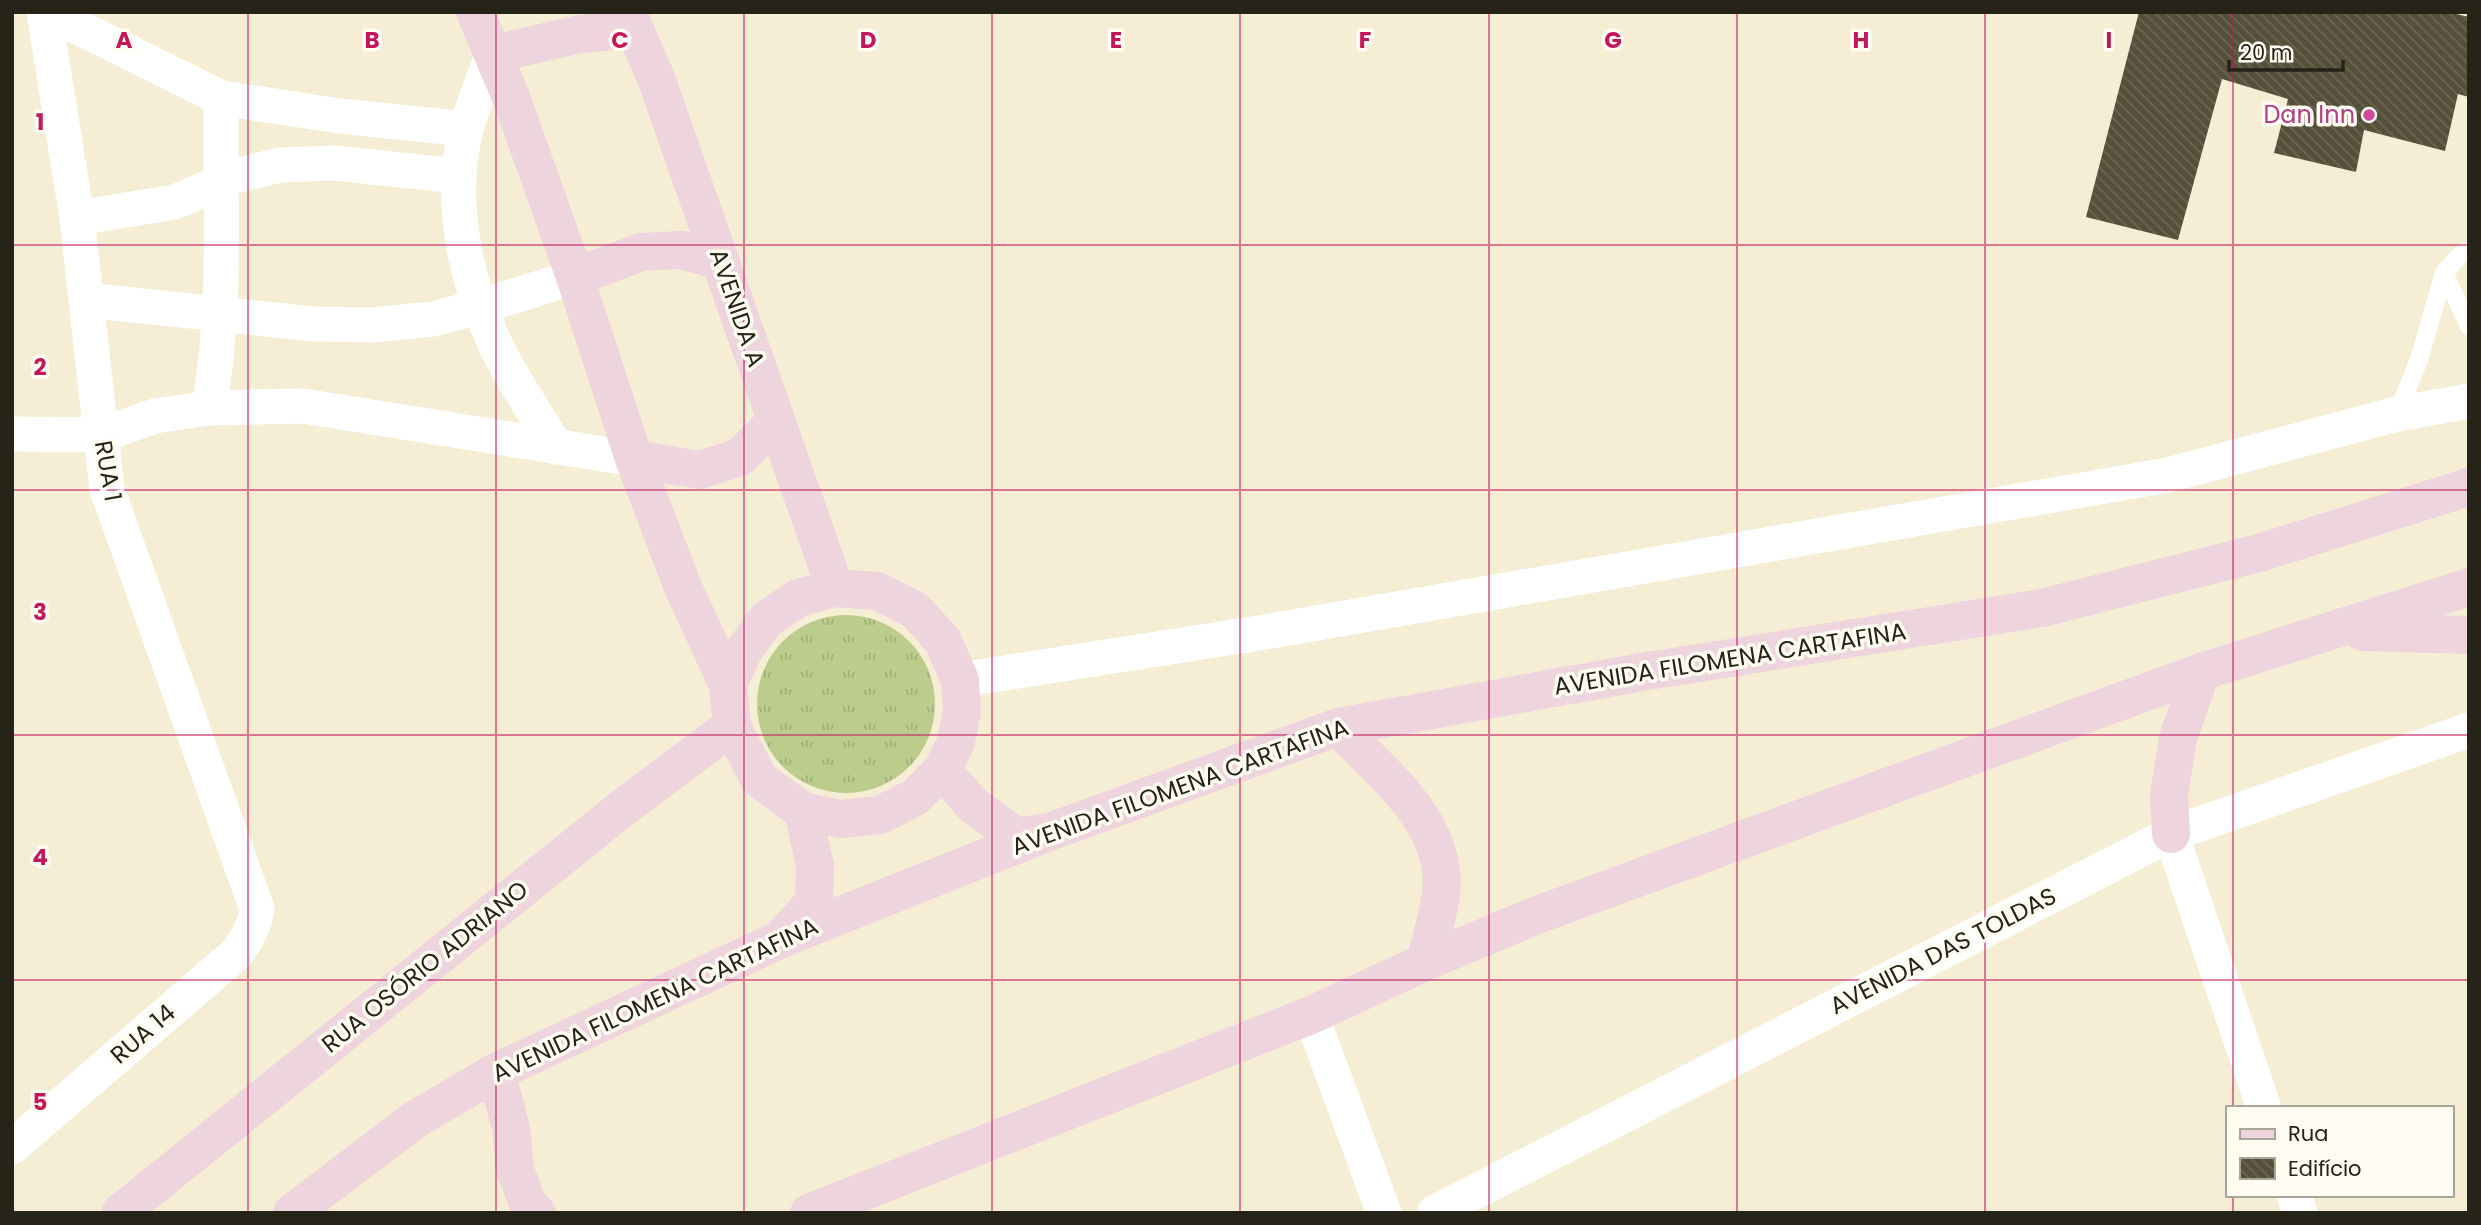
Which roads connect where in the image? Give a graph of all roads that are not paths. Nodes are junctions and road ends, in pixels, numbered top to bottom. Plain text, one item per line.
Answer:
1 (46, 12) edge
2 (475, 12) edge
3 (631, 21) edge
4 (493, 54) junction
5 (221, 98) junction
6 (466, 130) junction
7 (459, 176) junction
8 (220, 183) junction
9 (77, 218) junction
10 (2469, 250) edge
11 (720, 261) junction
12 (2444, 273) junction
13 (575, 277) junction
14 (86, 300) junction
15 (480, 307) junction
16 (218, 313) junction
17 (2469, 326) edge
18 (2469, 401) edge
19 (209, 408) junction
20 (2397, 414) junction
21 (776, 421) junction
22 (12, 434) edge
23 (101, 435) junction
24 (556, 447) junction
25 (634, 459) junction
26 (2469, 487) edge
27 (2469, 587) edge
28 (835, 588) junction
29 (2332, 631) junction
30 (2469, 635) edge
31 (2201, 672) junction
32 (960, 680) junction
33 (728, 685) junction
34 (732, 726) junction
35 (1338, 727) junction
36 (2469, 730) edge
37 (942, 770) junction
38 (803, 811) junction
39 (1049, 832) junction
40 (2171, 834) junction
41 (257, 908) joint
42 (781, 939) junction
43 (1425, 962) junction
44 (1311, 1015) junction
45 (496, 1072) junction
46 (2263, 1106) edge
47 (12, 1147) edge
48 (120, 1213) edge
49 (292, 1213) edge
50 (537, 1213) edge
51 (809, 1213) edge
52 (1384, 1213) edge
53 (1434, 1213) edge

1 - 5 street
1 - 9 street, RUA 1
2 - 4 main road
3 - 4 main road
3 - 11 main road, AVENIDA A
4 - 6 street
4 - 13 main road
5 - 6 street
5 - 8 street
6 - 7 street
7 - 8 street
7 - 15 street
8 - 9 street
8 - 16 street
9 - 14 street, RUA 1
10 - 12 lane
11 - 13 main road
11 - 21 main road, AVENIDA A
12 - 17 lane
12 - 20 lane
13 - 15 street
13 - 25 main road
14 - 16 street
14 - 23 street, RUA 1
15 - 16 street
15 - 24 street
16 - 19 street
18 - 20 street
19 - 23 street
19 - 24 street
20 - 32 street
21 - 25 main road
21 - 28 main road, AVENIDA A
22 - 23 street
23 - 41 street, RUA 1
24 - 25 street
25 - 33 main road
26 - 35 main road, AVENIDA FILOMENA CARTAFINA
27 - 29 main road
28 - 32 main road
28 - 33 main road
29 - 30 main road
29 - 31 main road
31 - 40 main road
31 - 43 main road
32 - 37 main road
33 - 34 main road
34 - 38 main road
34 - 48 main road, RUA OSÓRIO ADRIANO
35 - 39 main road, AVENIDA FILOMENA CARTAFINA
35 - 43 main road
36 - 40 street, AVENIDA DAS TOLDAS
37 - 38 main road
37 - 39 main road
38 - 42 main road
39 - 42 main road, AVENIDA FILOMENA CARTAFINA
40 - 46 street
40 - 53 street, AVENIDA DAS TOLDAS
41 - 47 street, RUA 14
42 - 45 main road, AVENIDA FILOMENA CARTAFINA
43 - 44 main road
44 - 51 main road
44 - 52 street
45 - 49 main road, AVENIDA FILOMENA CARTAFINA
45 - 50 main road

